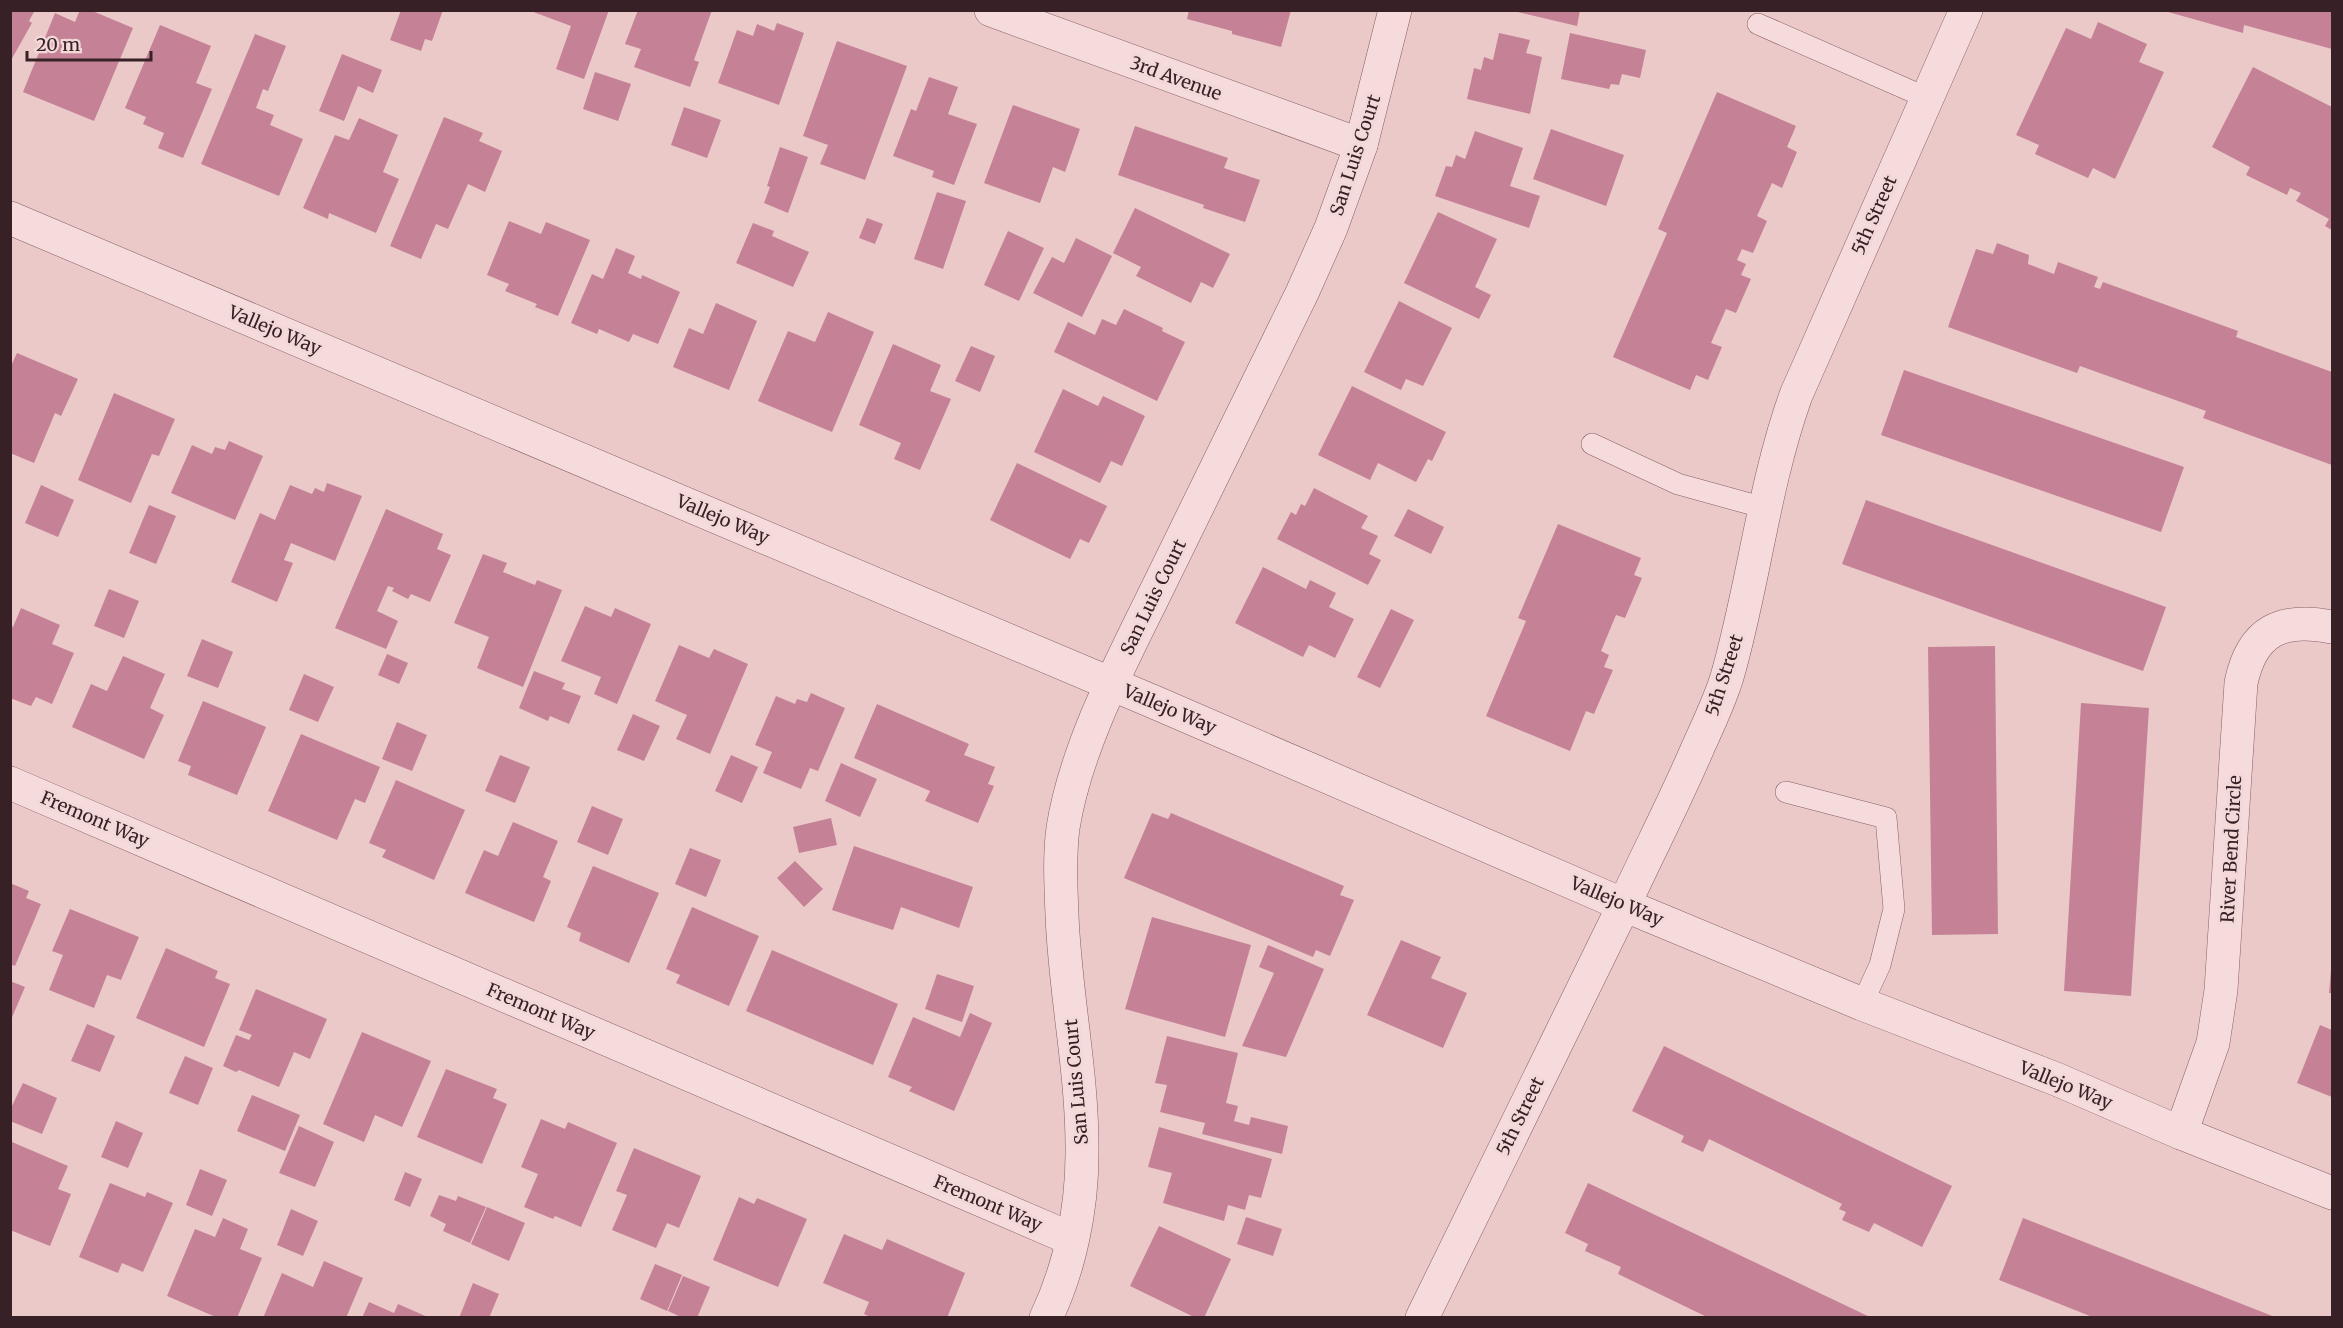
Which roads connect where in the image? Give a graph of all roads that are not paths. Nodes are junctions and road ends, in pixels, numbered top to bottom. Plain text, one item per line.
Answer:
1 (991, 10) edge
2 (1395, 10) edge
3 (1966, 10) edge
4 (1758, 24) dead end
5 (1927, 98) junction
6 (1361, 145) junction
7 (10, 218) edge
8 (1592, 444) dead end
9 (1765, 508) junction
10 (2332, 627) edge
11 (1111, 685) junction
12 (10, 783) edge
13 (1786, 792) dead end
14 (1624, 905) junction
15 (1862, 1005) junction
16 (2181, 1133) junction
17 (2332, 1193) edge
18 (1072, 1239) junction
19 (1046, 1317) edge
20 (1422, 1317) edge

1 - 6 street, 3rd Avenue
2 - 6 street, San Luis Court
3 - 5 street, 5th Street
4 - 5 lane
5 - 9 street, 5th Street
6 - 11 street, San Luis Court
7 - 11 street, Vallejo Way
8 - 9 lane
9 - 14 street, 5th Street
10 - 16 street, River Bend Circle
11 - 14 street, Vallejo Way
11 - 18 street, San Luis Court
12 - 18 street, Fremont Way
13 - 15 lane
14 - 15 street, Vallejo Way
14 - 20 street, 5th Street
15 - 16 street, Vallejo Way
16 - 17 street, Vallejo Way
18 - 19 street, San Luis Court

